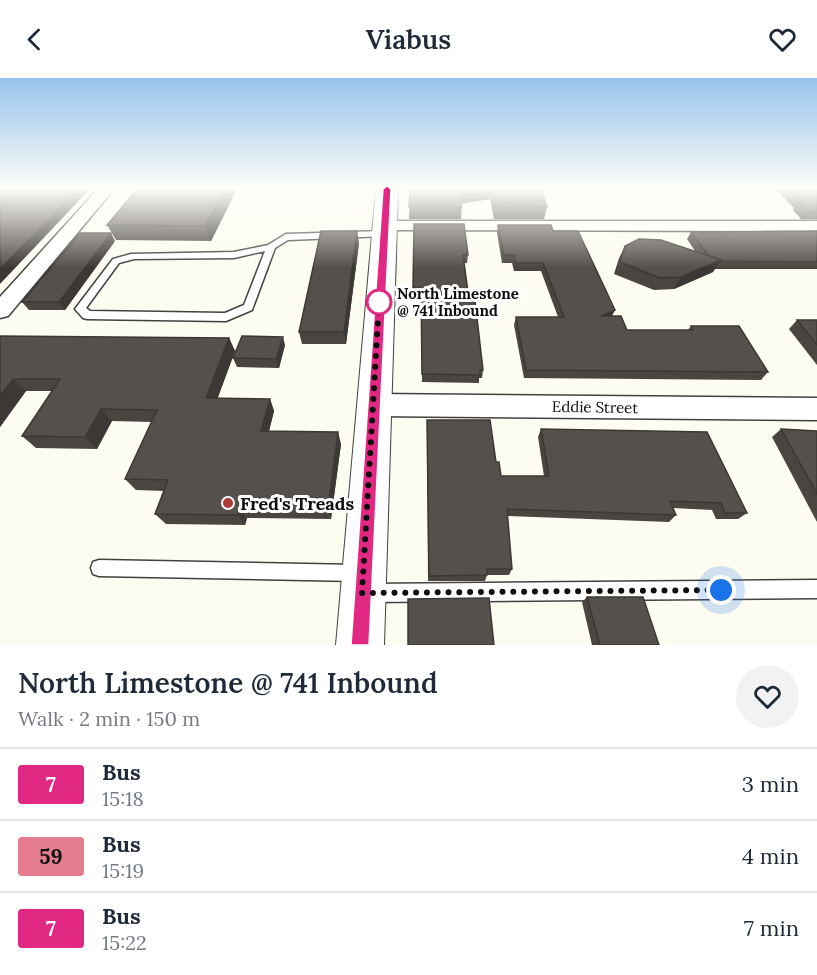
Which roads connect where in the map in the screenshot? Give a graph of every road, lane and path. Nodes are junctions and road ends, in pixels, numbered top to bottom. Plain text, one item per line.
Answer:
1 (83, 215) edge
2 (384, 215) edge
3 (817, 226) edge
4 (383, 230) junction
5 (271, 247) junction
6 (0, 311) edge
7 (373, 405) junction
8 (817, 409) edge
9 (99, 568) dead end
10 (363, 583) junction
11 (817, 589) edge
12 (360, 645) edge

1 - 6 street
2 - 4 street
3 - 4 street
4 - 5 lane
4 - 7 street
5 - 5 lane
7 - 8 street, Eddie Street
7 - 10 street
9 - 10 lane
10 - 11 lane
10 - 12 street

